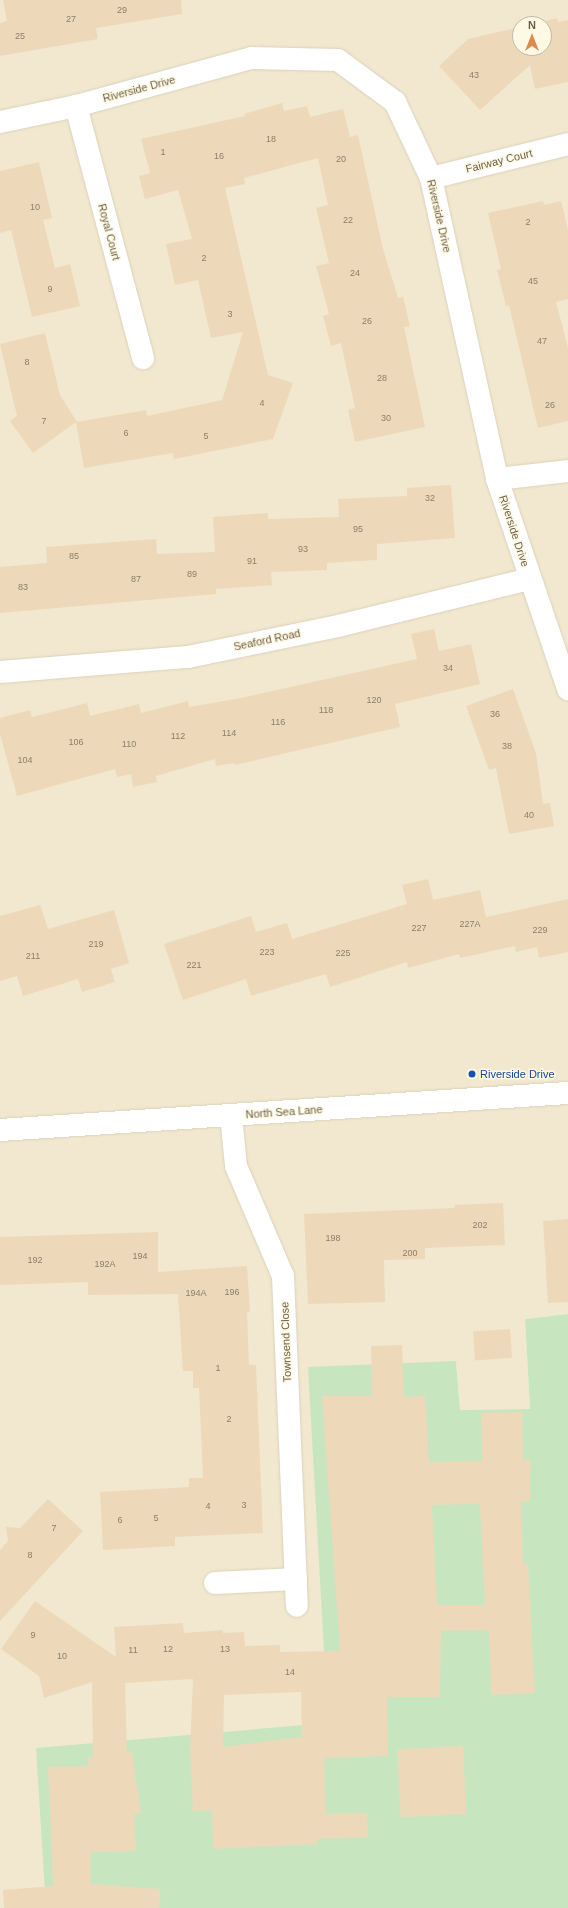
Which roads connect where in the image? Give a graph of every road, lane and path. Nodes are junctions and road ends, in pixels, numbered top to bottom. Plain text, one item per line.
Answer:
1 (76, 106) junction
2 (0, 122) edge
3 (568, 144) edge
4 (431, 178) junction
5 (143, 358) dead end
6 (568, 471) edge
7 (497, 478) junction
8 (529, 579) junction
9 (0, 672) edge
10 (568, 689) edge
11 (568, 1093) edge
12 (231, 1115) junction
13 (0, 1130) edge
14 (296, 1579) junction
15 (215, 1583) dead end
16 (297, 1606) dead end

1 - 2 street, Riverside Drive
1 - 4 street, Riverside Drive
1 - 5 street, Royal Court
3 - 4 street, Fairway Court
4 - 7 street, Riverside Drive
6 - 7 street
7 - 8 street, Riverside Drive
8 - 9 street, Seaford Road
8 - 10 street, Riverside Drive
11 - 12 street, North Sea Lane
12 - 13 street, North Sea Lane
12 - 14 street, Townsend Close
14 - 15 street
14 - 16 street, Townsend Close

